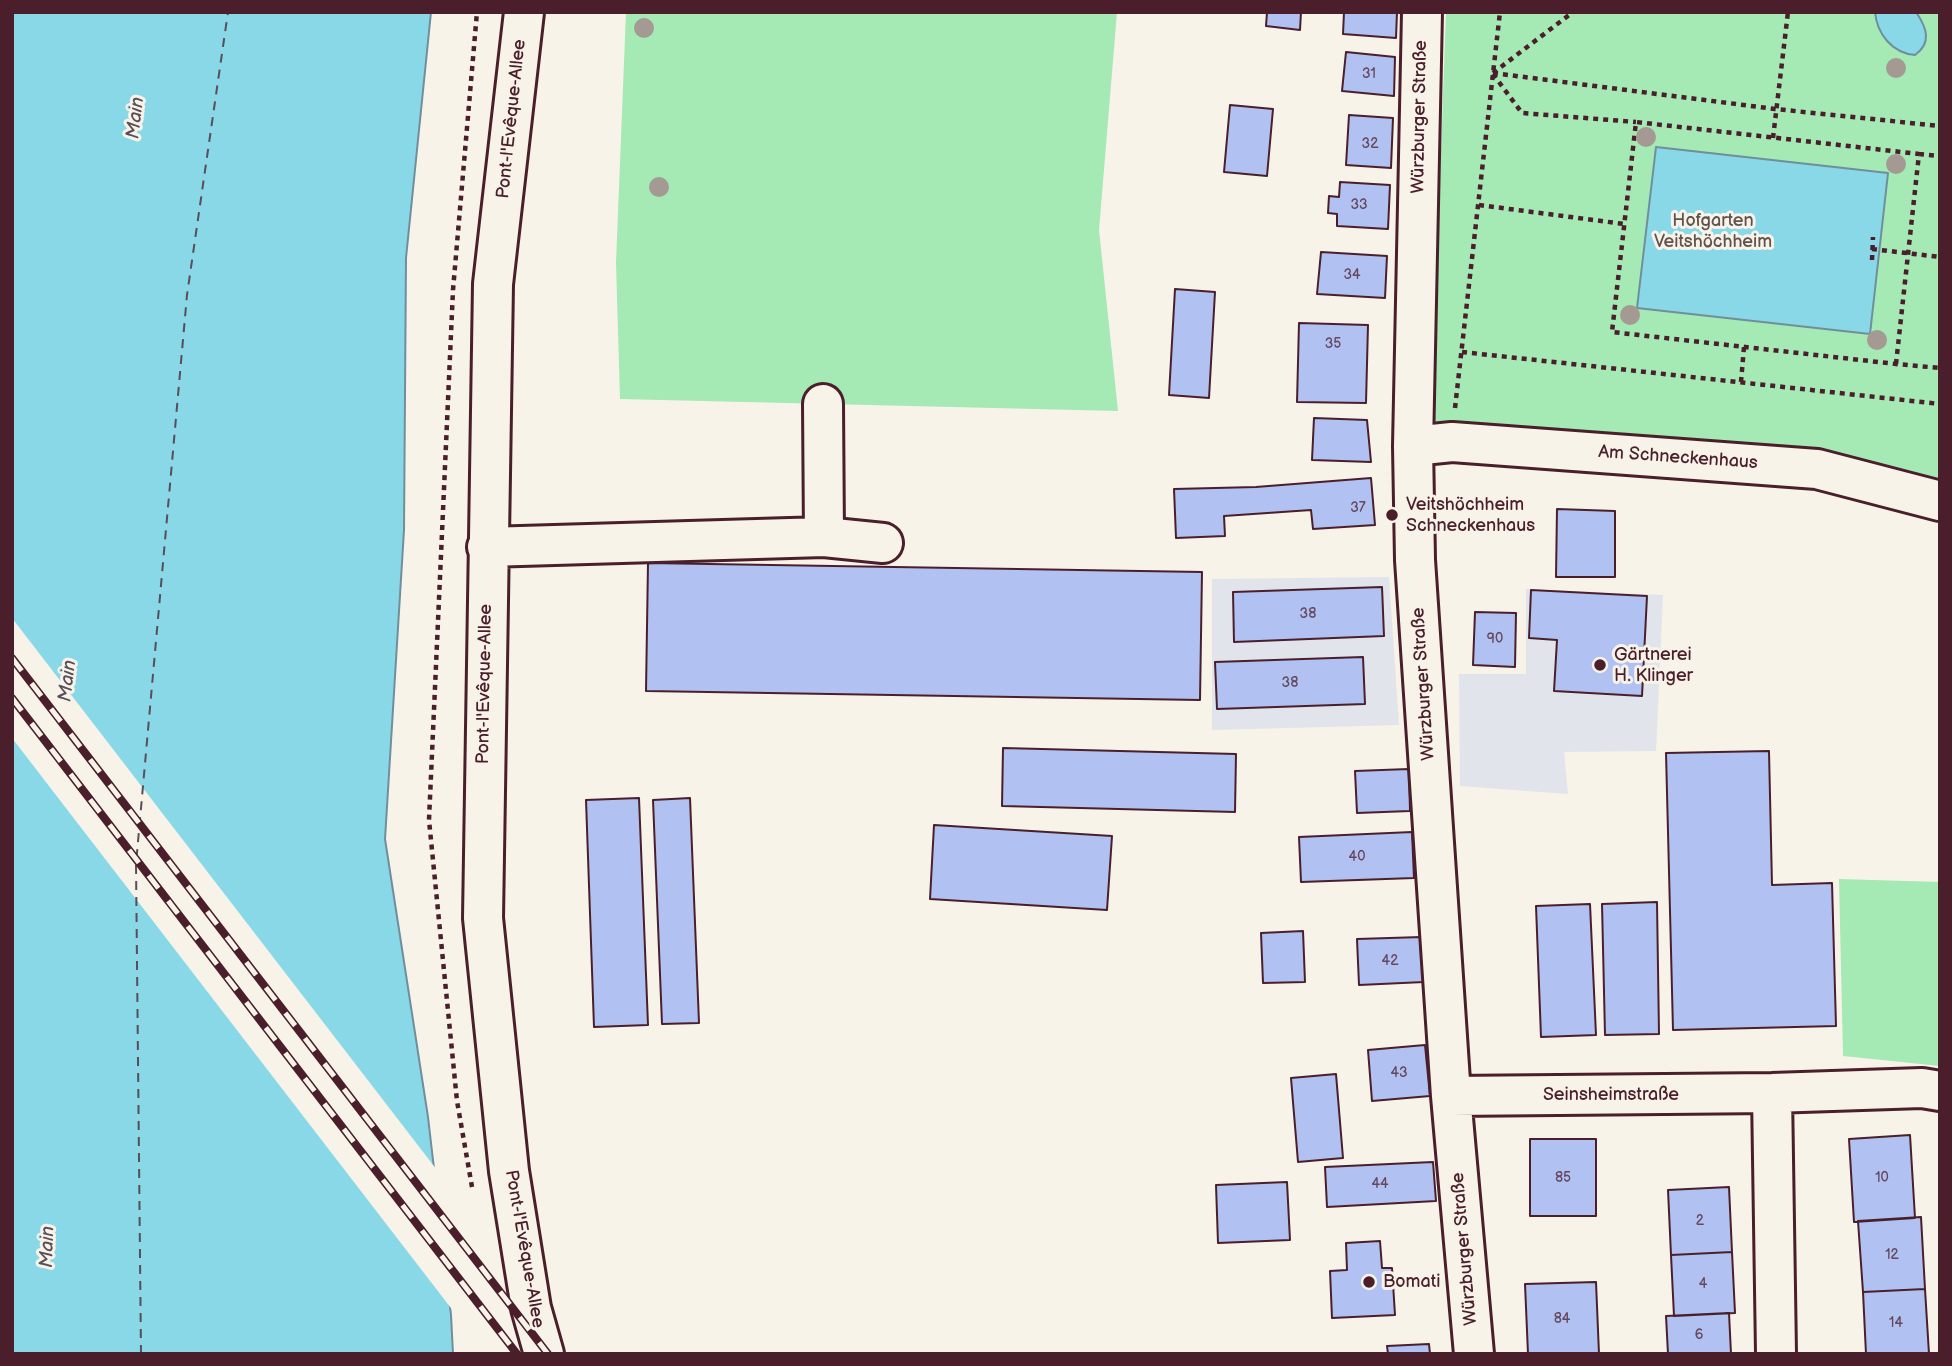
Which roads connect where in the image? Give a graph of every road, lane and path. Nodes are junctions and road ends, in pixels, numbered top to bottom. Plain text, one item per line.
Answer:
1 (524, 12) edge
2 (1422, 12) edge
3 (1500, 12) edge
4 (1573, 12) edge
5 (1788, 12) edge
6 (1493, 73) junction
7 (1775, 109) junction
8 (1636, 122) junction
9 (1940, 126) edge
10 (1773, 138) junction
11 (1919, 154) junction
12 (1940, 156) edge
13 (1479, 205) junction
14 (1624, 224) junction
15 (1873, 237) dead end
16 (1872, 249) junction
17 (1908, 253) junction
18 (1940, 257) edge
19 (1871, 260) dead end
20 (1744, 347) junction
21 (1462, 352) junction
22 (1896, 364) junction
23 (1940, 368) edge
24 (1741, 382) junction
25 (823, 404) dead end
26 (1940, 404) edge
27 (1452, 442) junction
28 (1413, 446) junction
29 (1940, 501) edge
30 (824, 537) junction
31 (883, 543) dead end
32 (486, 547) junction
33 (1940, 1091) edge
34 (1772, 1093) junction
35 (1451, 1096) junction
36 (544, 1354) edge
37 (1474, 1354) edge
38 (1776, 1354) edge

1 - 32 street, Pont-l'Evêque-Allee
2 - 28 street, Würzburger Straße
3 - 6 path
4 - 6 path
5 - 7 path
6 - 7 path
6 - 8 path
6 - 13 path
7 - 9 path
7 - 10 path
8 - 10 path
8 - 14 path
10 - 11 path
11 - 12 path
11 - 17 path
13 - 14 path
13 - 21 path
14 - 20 path
15 - 16 path
16 - 17 path
16 - 19 path
17 - 18 path
17 - 22 path
20 - 22 path
20 - 24 path
21 - 24 path
21 - 27 path
22 - 23 path
24 - 26 path
25 - 30 street
27 - 28 street, Am Schneckenhaus
27 - 29 street, Am Schneckenhaus
28 - 35 street, Würzburger Straße
30 - 31 street
30 - 32 street
32 - 36 street, Pont-l'Evêque-Allee
33 - 34 street, Seinsheimstraße
34 - 35 street, Seinsheimstraße
34 - 38 street
35 - 37 street, Würzburger Straße

